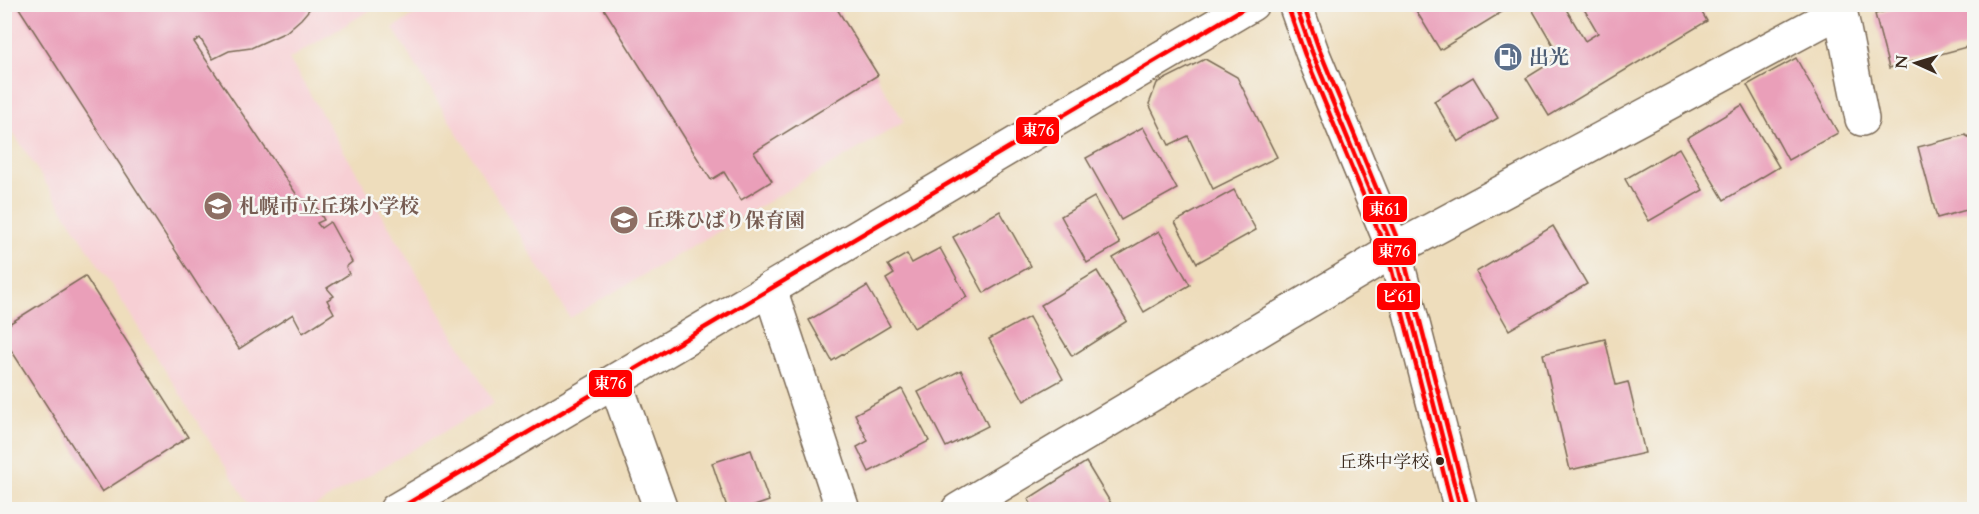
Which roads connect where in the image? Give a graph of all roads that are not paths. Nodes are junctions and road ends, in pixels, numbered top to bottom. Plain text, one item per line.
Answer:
1 (1251, 4) edge
2 (1295, 4) edge
3 (1839, 8) edge
4 (1862, 119) dead end
5 (1394, 250) junction
6 (770, 289) junction
7 (615, 381) junction
8 (396, 510) edge
9 (660, 510) edge
10 (843, 510) edge
11 (958, 510) edge
12 (1461, 510) edge

1 - 6 street
2 - 5 street
3 - 4 street
3 - 5 street
5 - 11 street
5 - 12 street
6 - 7 street
6 - 10 street
7 - 8 street
7 - 9 street

